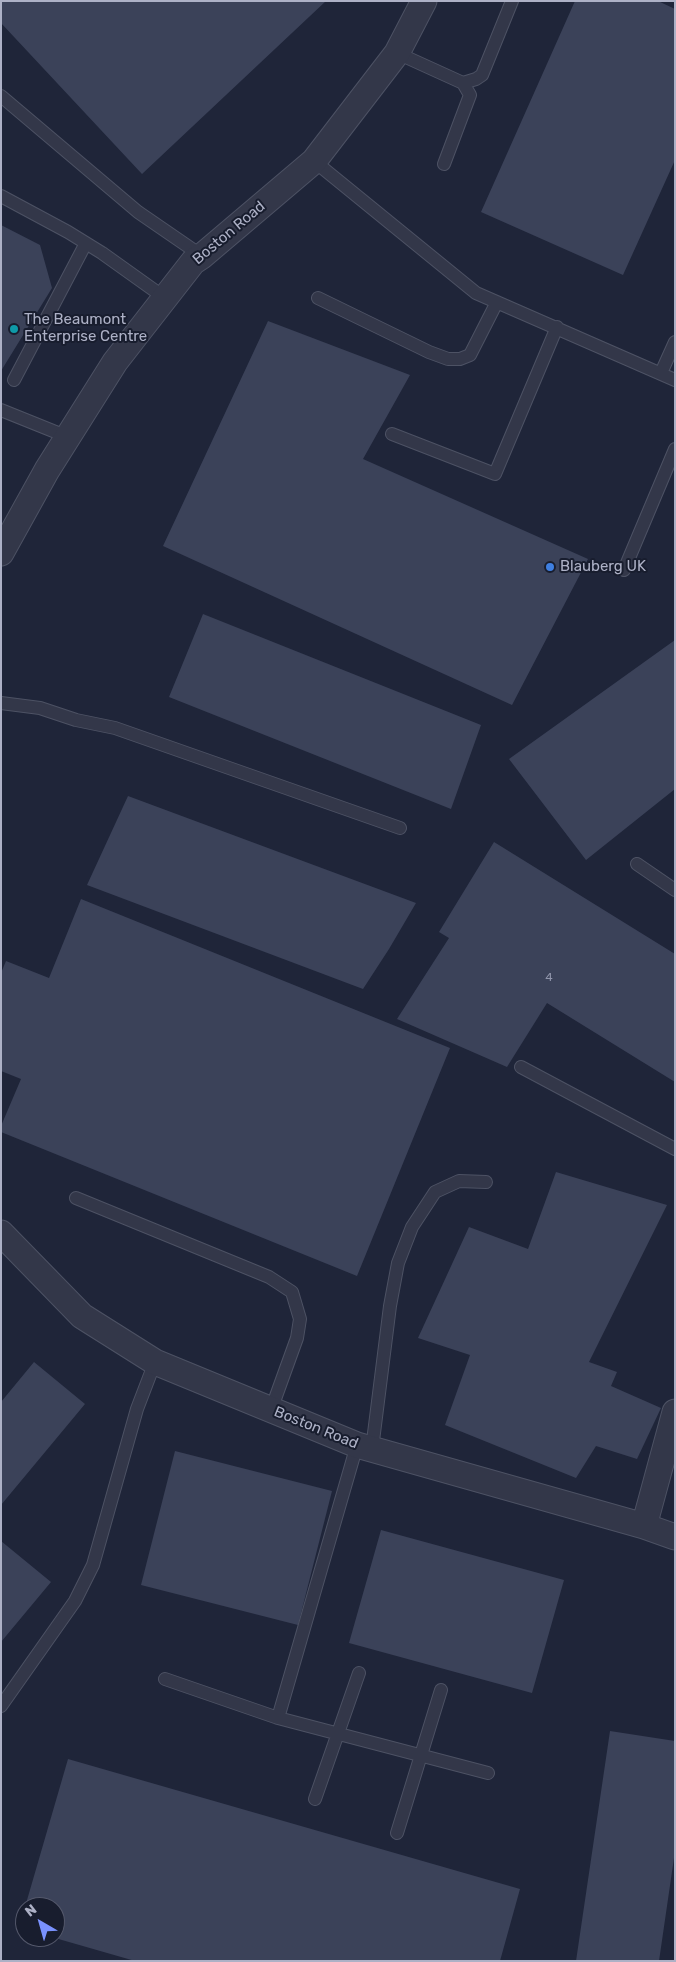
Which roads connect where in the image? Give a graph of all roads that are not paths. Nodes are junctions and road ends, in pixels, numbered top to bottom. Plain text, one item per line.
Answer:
1 (424, 1) edge
2 (512, 1) edge
3 (397, 53) junction
4 (462, 83) junction
5 (1, 96) edge
6 (314, 161) junction
7 (444, 164) dead end
8 (1, 196) edge
9 (86, 243) junction
10 (202, 256) junction
11 (165, 298) junction
12 (318, 298) dead end
13 (497, 302) junction
14 (557, 327) junction
15 (675, 342) edge
16 (661, 373) junction
17 (14, 380) dead end
18 (675, 380) edge
19 (1, 410) edge
20 (392, 434) dead end
21 (68, 437) junction
22 (675, 449) edge
23 (1, 553) edge
24 (624, 570) dead end
25 (1, 703) edge
26 (400, 828) dead end
27 (637, 864) dead end
28 (675, 890) edge
29 (521, 1067) dead end
30 (675, 1149) edge
31 (486, 1182) dead end
32 (76, 1198) dead end
33 (1, 1233) edge
34 (155, 1362) junction
35 (270, 1410) junction
36 (675, 1412) edge
37 (364, 1447) junction
38 (644, 1526) junction
39 (675, 1537) edge
40 (359, 1673) dead end
41 (166, 1679) dead end
42 (441, 1690) dead end
43 (1, 1706) edge
44 (278, 1718) junction
45 (337, 1734) junction
46 (421, 1756) junction
47 (488, 1773) dead end
48 (315, 1799) dead end
49 (397, 1833) dead end

1 - 3 street, Boston Road
2 - 4 lane
3 - 4 lane
3 - 6 street, Boston Road
4 - 7 lane
5 - 10 lane
6 - 10 street, Boston Road
6 - 13 lane
8 - 9 lane
9 - 11 lane
9 - 17 lane
10 - 11 street, Boston Road
11 - 21 street, Boston Road
12 - 13 lane
13 - 14 lane
14 - 16 lane
14 - 20 lane
15 - 16 lane
16 - 18 lane
19 - 21 lane
21 - 23 street, Boston Road
22 - 24 lane
25 - 26 lane
27 - 28 lane
29 - 30 lane
31 - 37 lane
32 - 35 lane
33 - 34 street, Boston Road
34 - 35 street, Boston Road
34 - 43 lane
35 - 37 street, Boston Road
36 - 38 street
37 - 38 street, Boston Road
37 - 44 lane
38 - 39 street, Boston Road
40 - 45 lane
41 - 44 lane
42 - 46 lane
44 - 45 lane
45 - 46 lane
45 - 48 lane
46 - 47 lane
46 - 49 lane

